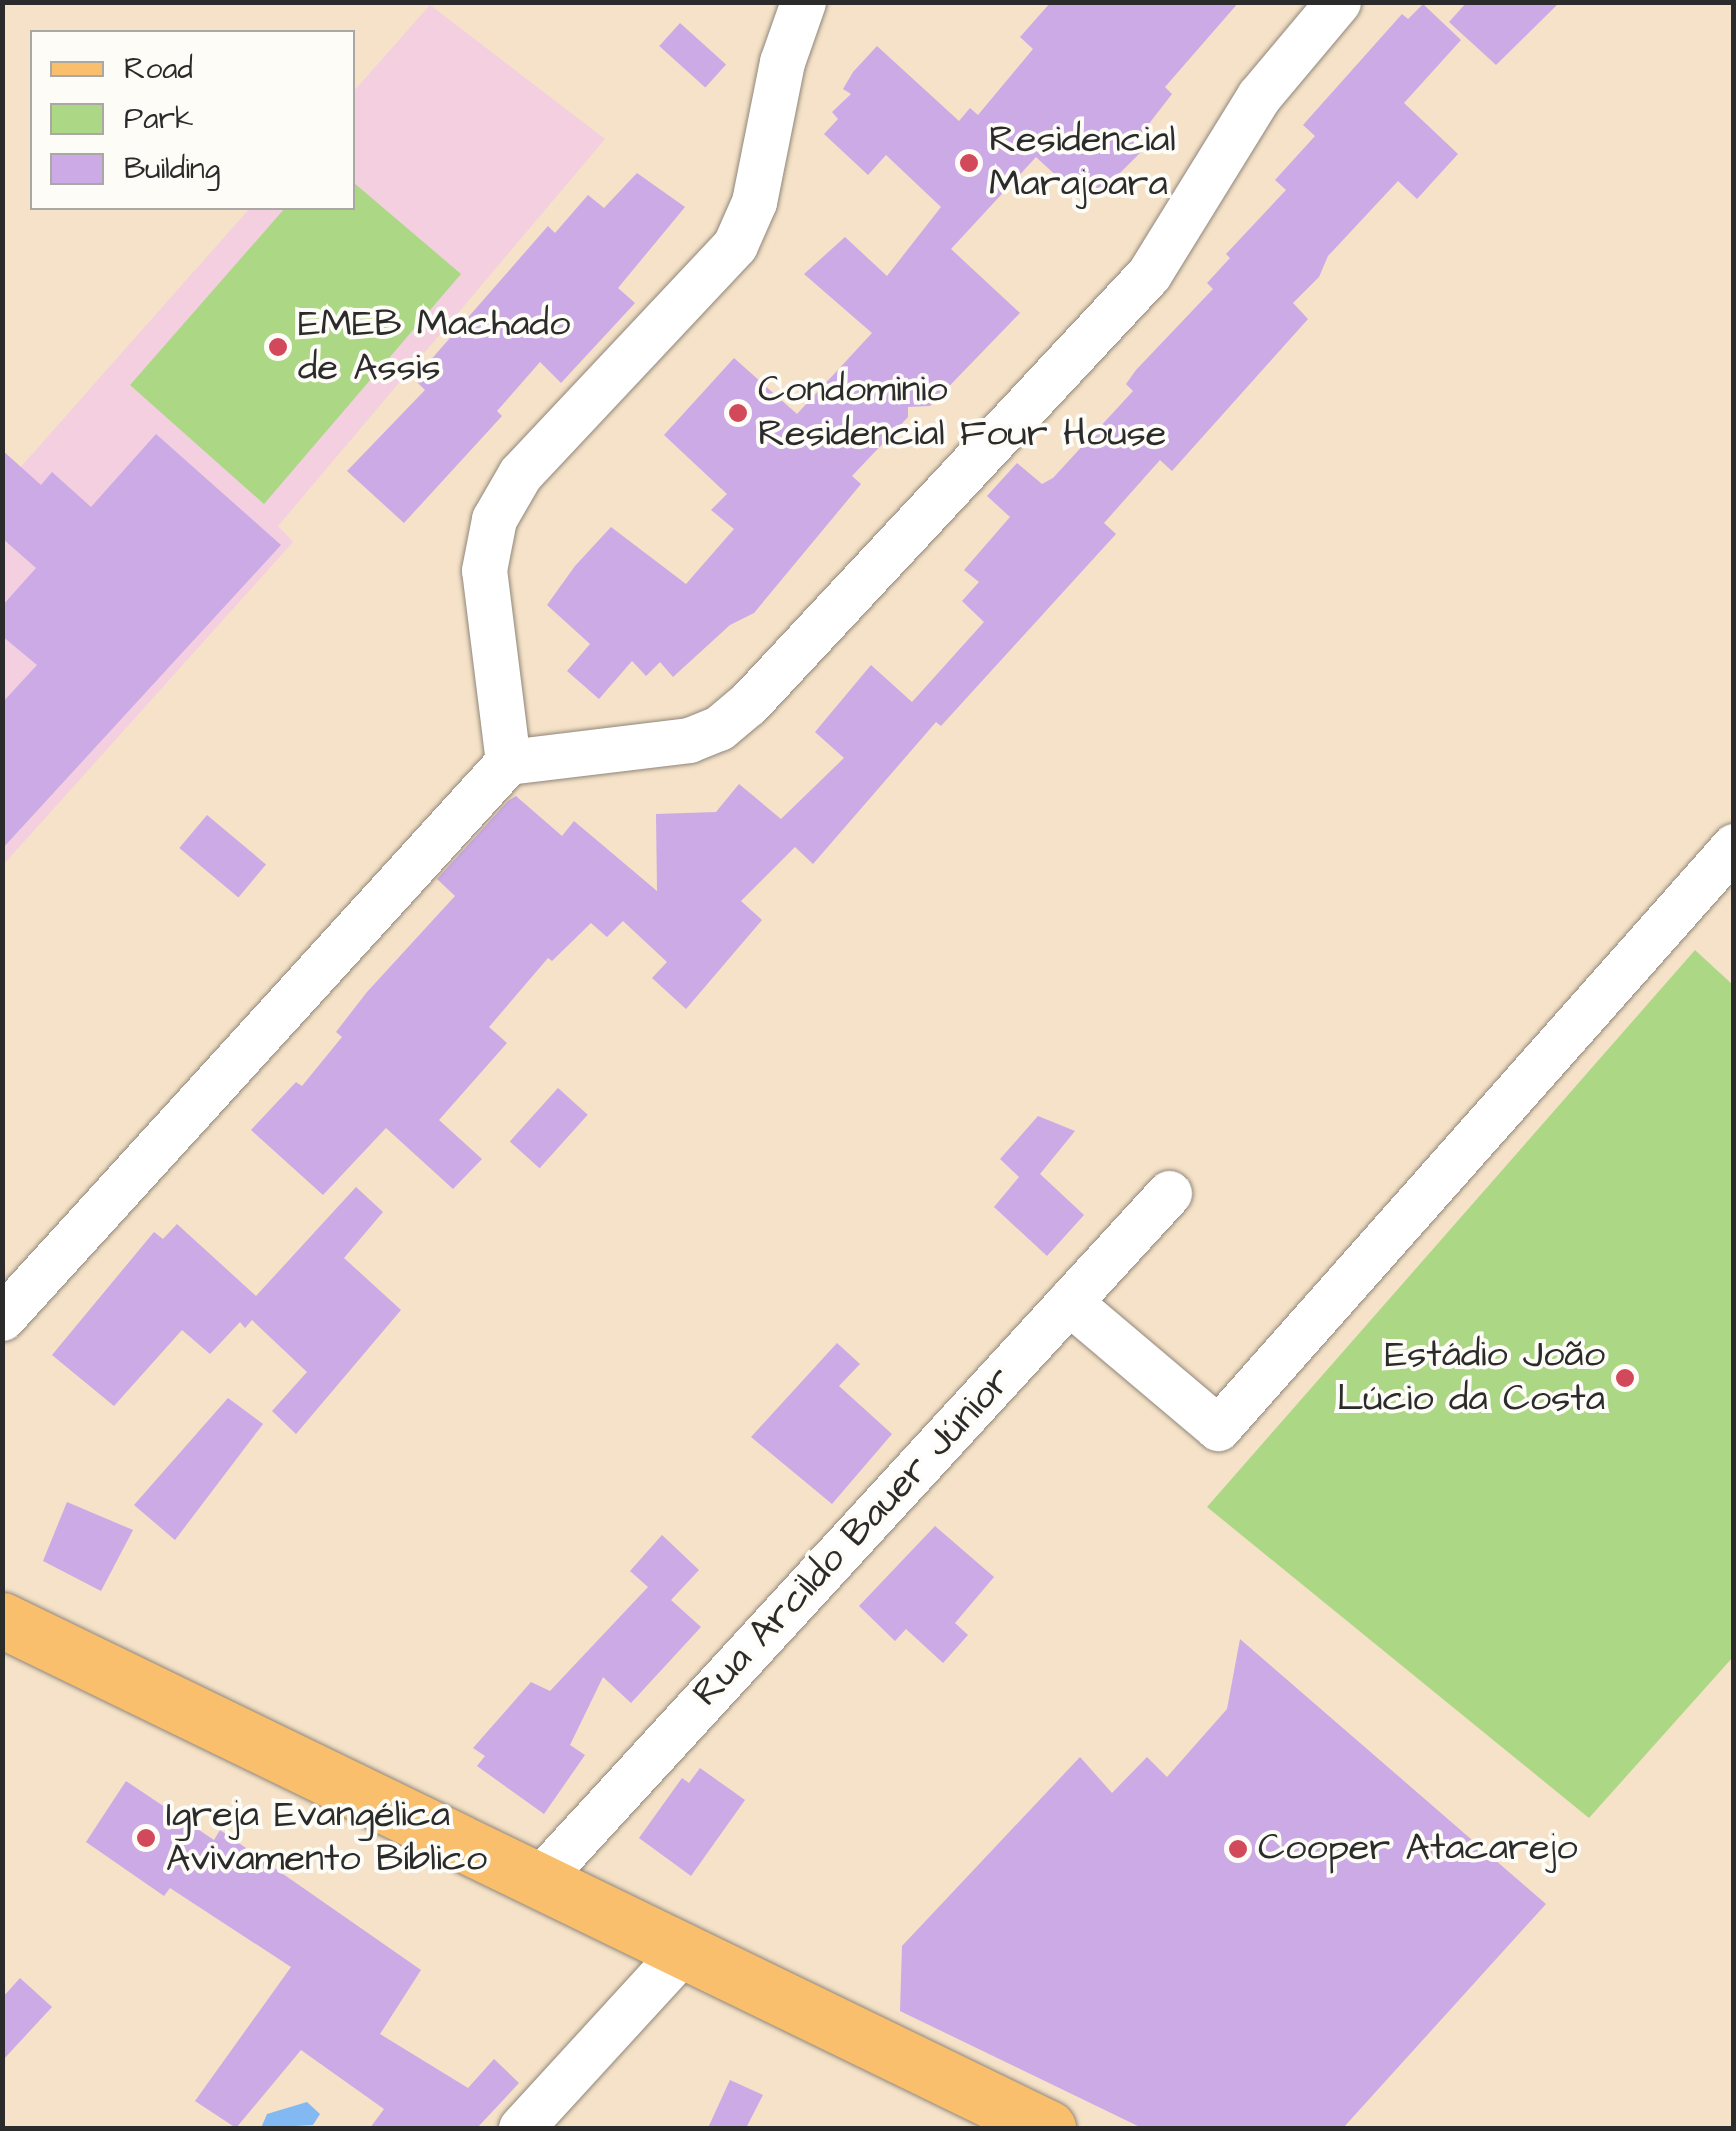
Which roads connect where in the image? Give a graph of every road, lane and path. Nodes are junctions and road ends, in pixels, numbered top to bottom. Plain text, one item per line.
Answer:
1 (803, 2) edge
2 (1338, 2) edge
3 (508, 762) junction
4 (1734, 846) edge
5 (1168, 1193) dead end
6 (1068, 1302) junction
7 (2, 1318) edge
8 (2, 1620) edge
9 (537, 1882) junction
10 (682, 1952) junction
11 (521, 2128) edge
12 (1048, 2128) edge

1 - 3 street
2 - 3 street
3 - 7 street
4 - 6 street
5 - 6 street, Rua Arcildo Bauer Júnior
6 - 9 street, Rua Arcildo Bauer Júnior
8 - 9 main road
9 - 10 main road
10 - 11 street
10 - 12 main road

